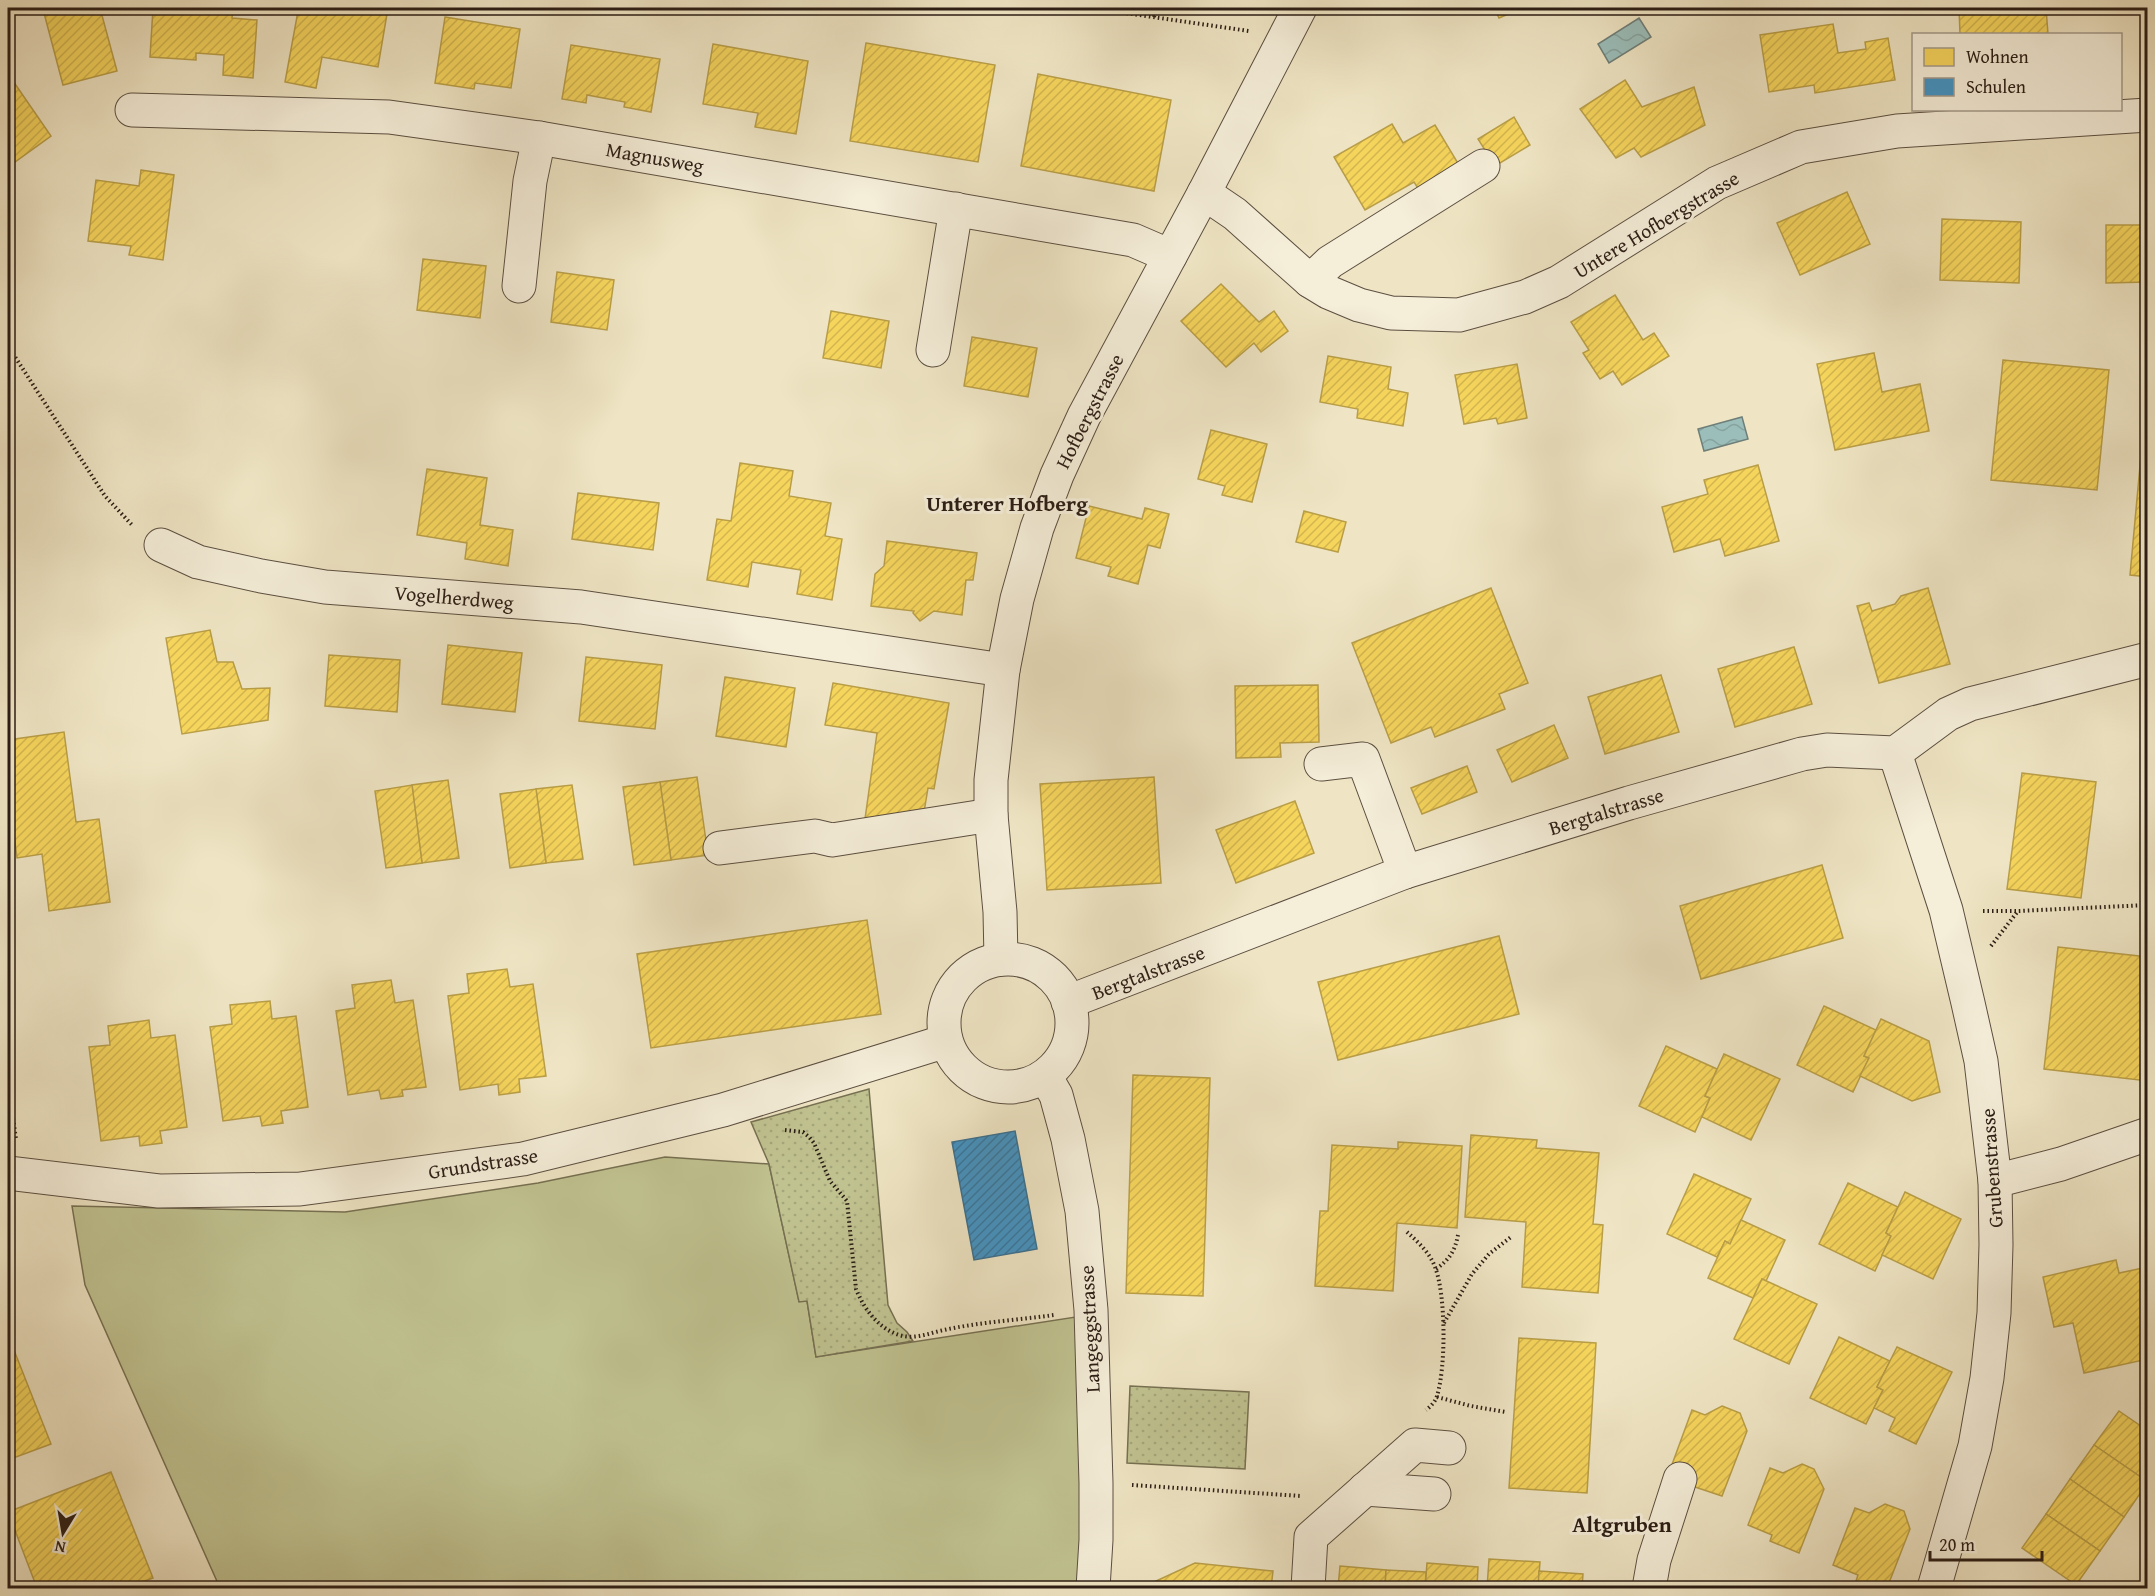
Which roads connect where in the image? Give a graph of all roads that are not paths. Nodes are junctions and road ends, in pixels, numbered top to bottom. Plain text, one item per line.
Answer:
1 (1300, 8) edge
2 (132, 111) dead end
3 (2148, 115) edge
4 (539, 138) junction
5 (1483, 166) dead end
6 (1204, 193) junction
7 (956, 208) junction
8 (1170, 256) junction
9 (1310, 281) junction
10 (519, 286) dead end
11 (933, 350) dead end
12 (161, 545) road end
13 (2148, 658) edge
14 (1003, 670) junction
15 (1895, 753) junction
16 (1321, 764) dead end
17 (991, 815) junction
18 (720, 848) dead end
19 (1405, 872) junction
20 (1001, 959) junction
21 (1068, 1002) junction
22 (946, 1041) junction
23 (1045, 1076) junction
24 (2148, 1134) edge
25 (8, 1173) edge
26 (1995, 1182) junction
27 (1449, 1448) dead end
28 (1680, 1479) dead end
29 (1365, 1489) junction
30 (1434, 1494) dead end
31 (1093, 1588) edge
32 (1308, 1588) edge
33 (1649, 1588) edge
34 (1934, 1588) edge

1 - 6 street, Hofbergstrasse
2 - 4 street, Magnusweg
3 - 9 street, Untere Hofbergstrasse
4 - 7 street, Magnusweg
4 - 10 street
5 - 9 street
6 - 8 street, Hofbergstrasse
6 - 9 street, Untere Hofbergstrasse
7 - 8 street, Magnusweg
7 - 11 street
8 - 14 street, Hofbergstrasse
12 - 14 street, Vogelherdweg
13 - 15 street
14 - 17 street, Hofbergstrasse
15 - 19 street, Bergtalstrasse
15 - 26 street, Grubenstrasse
16 - 19 street
17 - 18 street
17 - 20 street, Hofbergstrasse
19 - 21 street, Bergtalstrasse
20 - 21 street
20 - 22 street
21 - 23 street
22 - 23 street
22 - 25 street, Grundstrasse
23 - 31 street, Langeggstrasse
24 - 26 street
26 - 34 street, Grubenstrasse
27 - 29 street
28 - 33 street
29 - 30 street
29 - 32 street

